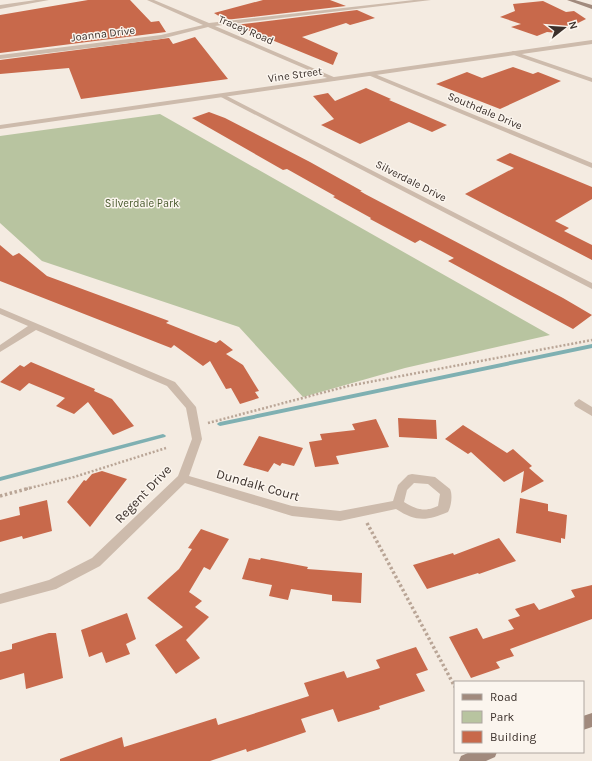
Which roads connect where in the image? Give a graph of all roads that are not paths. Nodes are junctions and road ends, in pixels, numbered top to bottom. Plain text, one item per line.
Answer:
1 (46, 0) edge
2 (150, 0) edge
3 (428, 0) edge
4 (570, 0) edge
5 (360, 2) dead end
6 (372, 6) junction
7 (592, 6) edge
8 (0, 7) edge
9 (208, 25) junction
10 (592, 42) edge
11 (513, 53) junction
12 (0, 57) edge
13 (370, 74) junction
14 (334, 80) junction
15 (592, 80) edge
16 (221, 96) junction
17 (0, 127) edge
18 (592, 166) edge
19 (592, 286) edge
20 (0, 311) edge
21 (35, 326) junction
22 (0, 349) edge
23 (579, 403) dead end
24 (592, 412) edge
25 (183, 478) junction
26 (398, 504) dead end
27 (0, 599) edge
28 (487, 753) edge
29 (466, 761) edge

1 - 8 street
2 - 9 street, Tracey Road
3 - 6 street, Joanna Drive
4 - 7 main road
5 - 6 street
6 - 9 street, Joanna Drive
9 - 12 street, Joanna Drive
9 - 14 street, Tracey Road
10 - 11 street, Vine Street
11 - 13 street, Vine Street
11 - 15 street
13 - 14 street, Vine Street
13 - 18 street, Southdale Drive
14 - 16 street, Vine Street
16 - 17 street, Vine Street
16 - 19 street, Silverdale Drive
20 - 21 street, Regent Drive
21 - 22 street
21 - 25 street, Regent Drive
23 - 24 street
25 - 26 street, Dundalk Court
25 - 27 street, Regent Drive
28 - 29 main road

